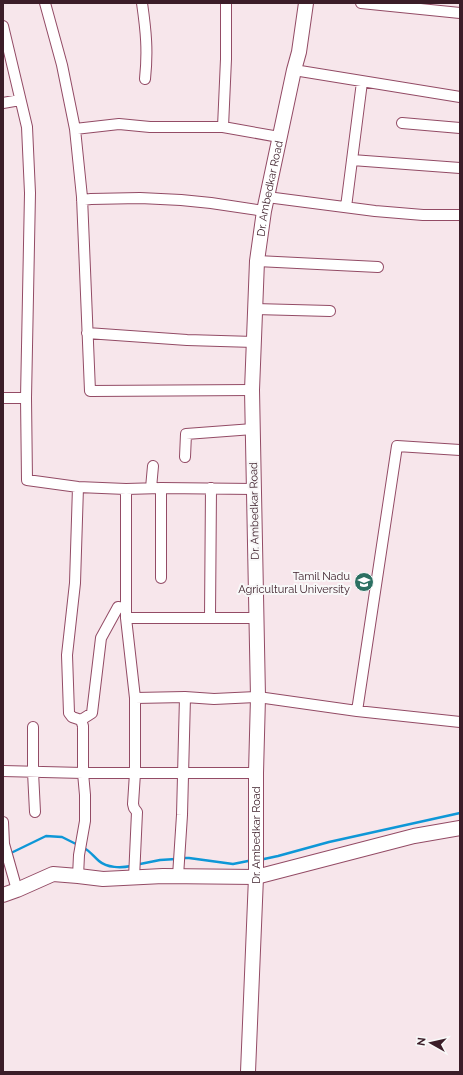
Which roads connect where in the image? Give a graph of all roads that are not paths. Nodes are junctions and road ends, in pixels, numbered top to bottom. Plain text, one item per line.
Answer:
1 (46, 3) edge
2 (142, 3) edge
3 (226, 3) edge
4 (306, 3) edge
5 (361, 3) edge
6 (460, 13) edge
7 (3, 26) edge
8 (294, 70) junction
9 (145, 79) dead end
10 (362, 82) junction
11 (460, 97) edge
12 (20, 100) junction
13 (3, 103) edge
14 (402, 123) dead end
15 (223, 127) junction
16 (460, 128) edge
17 (75, 129) junction
18 (279, 137) junction
19 (352, 160) junction
20 (460, 168) edge
21 (267, 197) junction
22 (82, 200) junction
23 (346, 207) junction
24 (264, 211) junction
25 (460, 215) edge
26 (257, 262) junction
27 (378, 267) dead end
28 (255, 309) junction
29 (330, 311) dead end
30 (87, 333) junction
31 (254, 342) junction
32 (252, 390) junction
33 (3, 398) edge
34 (26, 398) junction
35 (253, 429) junction
36 (460, 450) edge
37 (185, 457) dead end
38 (153, 466) dead end
39 (78, 487) junction
40 (150, 488) junction
41 (161, 488) junction
42 (211, 488) junction
43 (126, 489) junction
44 (254, 489) junction
45 (161, 578) dead end
46 (126, 613) junction
47 (210, 617) junction
48 (256, 618) junction
49 (258, 697) junction
50 (135, 698) junction
51 (185, 698) junction
52 (357, 711) junction
53 (81, 720) junction
54 (460, 722) edge
55 (33, 727) dead end
56 (3, 771) edge
57 (34, 772) junction
58 (83, 773) junction
59 (135, 773) junction
60 (183, 774) junction
61 (256, 774) junction
62 (35, 812) dead end
63 (3, 822) edge
64 (460, 828) edge
65 (78, 876) junction
66 (178, 876) junction
67 (256, 877) junction
68 (134, 878) junction
69 (17, 890) junction
70 (3, 895) edge
71 (248, 1072) edge

1 - 17 street
2 - 9 street
3 - 15 street
4 - 8 street, Dr. Ambedkar Road
5 - 6 street
7 - 12 street
8 - 10 street
8 - 18 street, Dr. Ambedkar Road
10 - 11 street
10 - 19 street
12 - 13 street
12 - 34 street
14 - 16 street
15 - 17 street
15 - 18 street
17 - 22 street
18 - 21 street, Dr. Ambedkar Road
19 - 20 street
19 - 23 street
21 - 23 street
21 - 24 street, Dr. Ambedkar Road
22 - 24 street
22 - 30 street
23 - 25 street
24 - 26 street, Dr. Ambedkar Road
26 - 27 street
26 - 28 street, Dr. Ambedkar Road
28 - 29 street
28 - 31 street, Dr. Ambedkar Road
30 - 31 street
30 - 32 street
31 - 32 street, Dr. Ambedkar Road
32 - 35 street, Dr. Ambedkar Road
33 - 34 street
34 - 39 street
35 - 37 street
35 - 44 street, Dr. Ambedkar Road
36 - 52 street
38 - 40 street
39 - 43 street
39 - 53 street
40 - 41 street
40 - 43 street
41 - 42 street
41 - 45 street
42 - 44 street
42 - 47 street
43 - 46 street
44 - 48 street, Dr. Ambedkar Road
46 - 47 street
46 - 50 street
46 - 53 street
47 - 48 street
48 - 49 street, Dr. Ambedkar Road
49 - 51 street
49 - 52 street
49 - 61 street, Dr. Ambedkar Road
50 - 51 street
50 - 59 street
51 - 60 street
52 - 54 street
53 - 58 street
55 - 57 street
56 - 57 street
57 - 58 street
57 - 62 street
58 - 59 street
58 - 65 street
59 - 60 street
59 - 68 street
60 - 61 street
60 - 66 street
61 - 67 street, Dr. Ambedkar Road
63 - 69 street
64 - 67 street
65 - 68 street
65 - 69 street
66 - 67 street
66 - 68 street
67 - 71 street, Dr. Ambedkar Road
69 - 70 street

